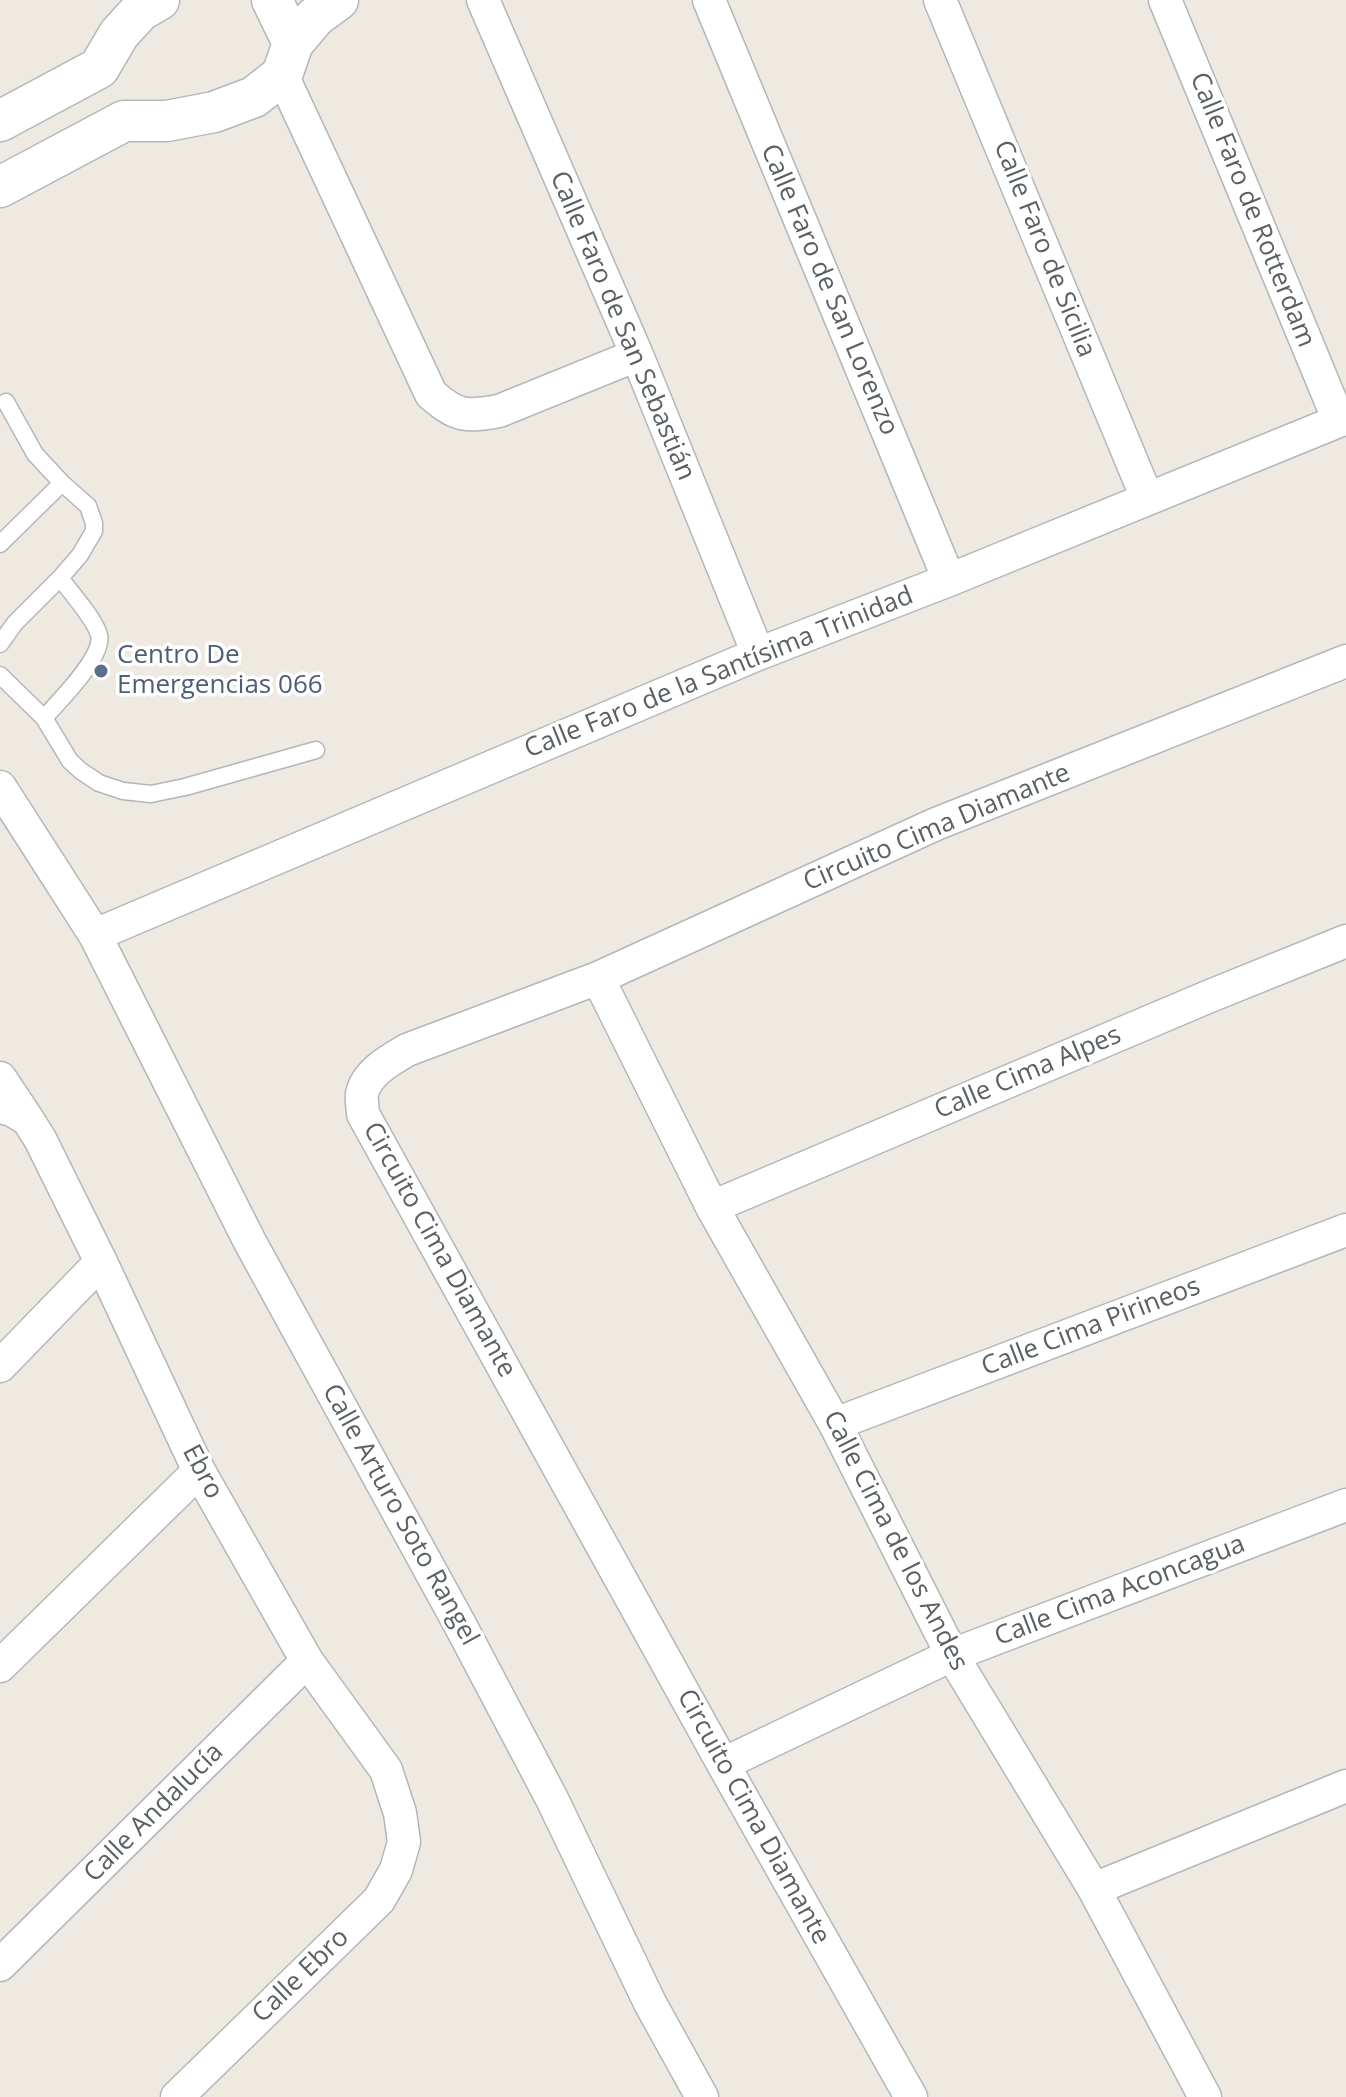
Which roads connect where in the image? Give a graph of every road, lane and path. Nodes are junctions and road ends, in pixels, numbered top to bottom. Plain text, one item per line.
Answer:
1 (272, 0) edge
2 (338, 0) edge
3 (483, 0) edge
4 (709, 0) edge
5 (940, 0) edge
6 (1165, 0) edge
7 (146, 4) edge
8 (287, 59) junction
9 (99, 68) junction
10 (0, 121) edge
11 (124, 121) junction
12 (0, 187) edge
13 (637, 355) junction
14 (6, 402) dead end
15 (1343, 420) edge
16 (62, 483) junction
17 (1147, 498) junction
18 (0, 544) edge
19 (60, 578) junction
20 (949, 580) junction
21 (0, 644) edge
22 (758, 654) junction
23 (1346, 661) edge
24 (0, 675) edge
25 (44, 718) junction
26 (316, 750) dead end
27 (0, 787) edge
28 (95, 935) junction
29 (1346, 941) edge
30 (598, 978) junction
31 (0, 1078) edge
32 (14, 1113) edge
33 (712, 1207) junction
34 (1346, 1230) edge
35 (101, 1262) junction
36 (0, 1366) edge
37 (835, 1424) junction
38 (199, 1471) junction
39 (1346, 1505) edge
40 (952, 1655) junction
41 (307, 1661) junction
42 (0, 1666) edge
43 (723, 1764) junction
44 (1346, 1786) edge
45 (404, 1842) joint
46 (1094, 1889) junction
47 (0, 1965) edge
48 (177, 2097) edge
49 (702, 2097) edge
50 (911, 2097) edge
51 (1205, 2097) edge

1 - 8 street
2 - 8 street
3 - 13 street, Calle Faro de San Sebastián
4 - 20 street, Calle Faro de San Lorenzo
5 - 17 street, Calle Faro de Sicilia
6 - 15 street, Calle Faro de Rotterdam
7 - 9 street
8 - 11 street
8 - 13 street
9 - 10 street
9 - 11 street
11 - 12 street
13 - 22 street, Calle Faro de San Sebastián
14 - 16 lane
15 - 17 street, Calle Faro de la Santísima Trinidad
16 - 18 lane
16 - 19 lane
17 - 20 street, Calle Faro de la Santísima Trinidad
19 - 21 lane
19 - 25 lane
20 - 22 street, Calle Faro de la Santísima Trinidad
22 - 28 street, Calle Faro de la Santísima Trinidad
23 - 30 street, Circuito Cima Diamante
24 - 25 lane
25 - 26 lane
27 - 28 street, Calle Arturo Soto Rangel
28 - 49 street, Calle Arturo Soto Rangel
29 - 33 street, Calle Cima Alpes
30 - 33 street, Calle Cima de los Andes
30 - 43 street, Circuito Cima Diamante
31 - 32 street, Ebro
32 - 35 street, Ebro
33 - 37 street, Calle Cima de los Andes
34 - 37 street, Calle Cima Pirineos
35 - 36 street
35 - 38 street, Ebro
37 - 40 street, Calle Cima de los Andes
38 - 41 street, Ebro
38 - 42 street
39 - 40 street, Calle Cima Aconcagua
40 - 43 street, Calle Cima Aconcagua
40 - 46 street, Calle Cima de los Andes
41 - 45 street, Ebro
41 - 47 street, Calle Andalucía
43 - 50 street, Circuito Cima Diamante
44 - 46 street
45 - 48 street, Calle Ebro
46 - 51 street, Calle Cima de los Andes

